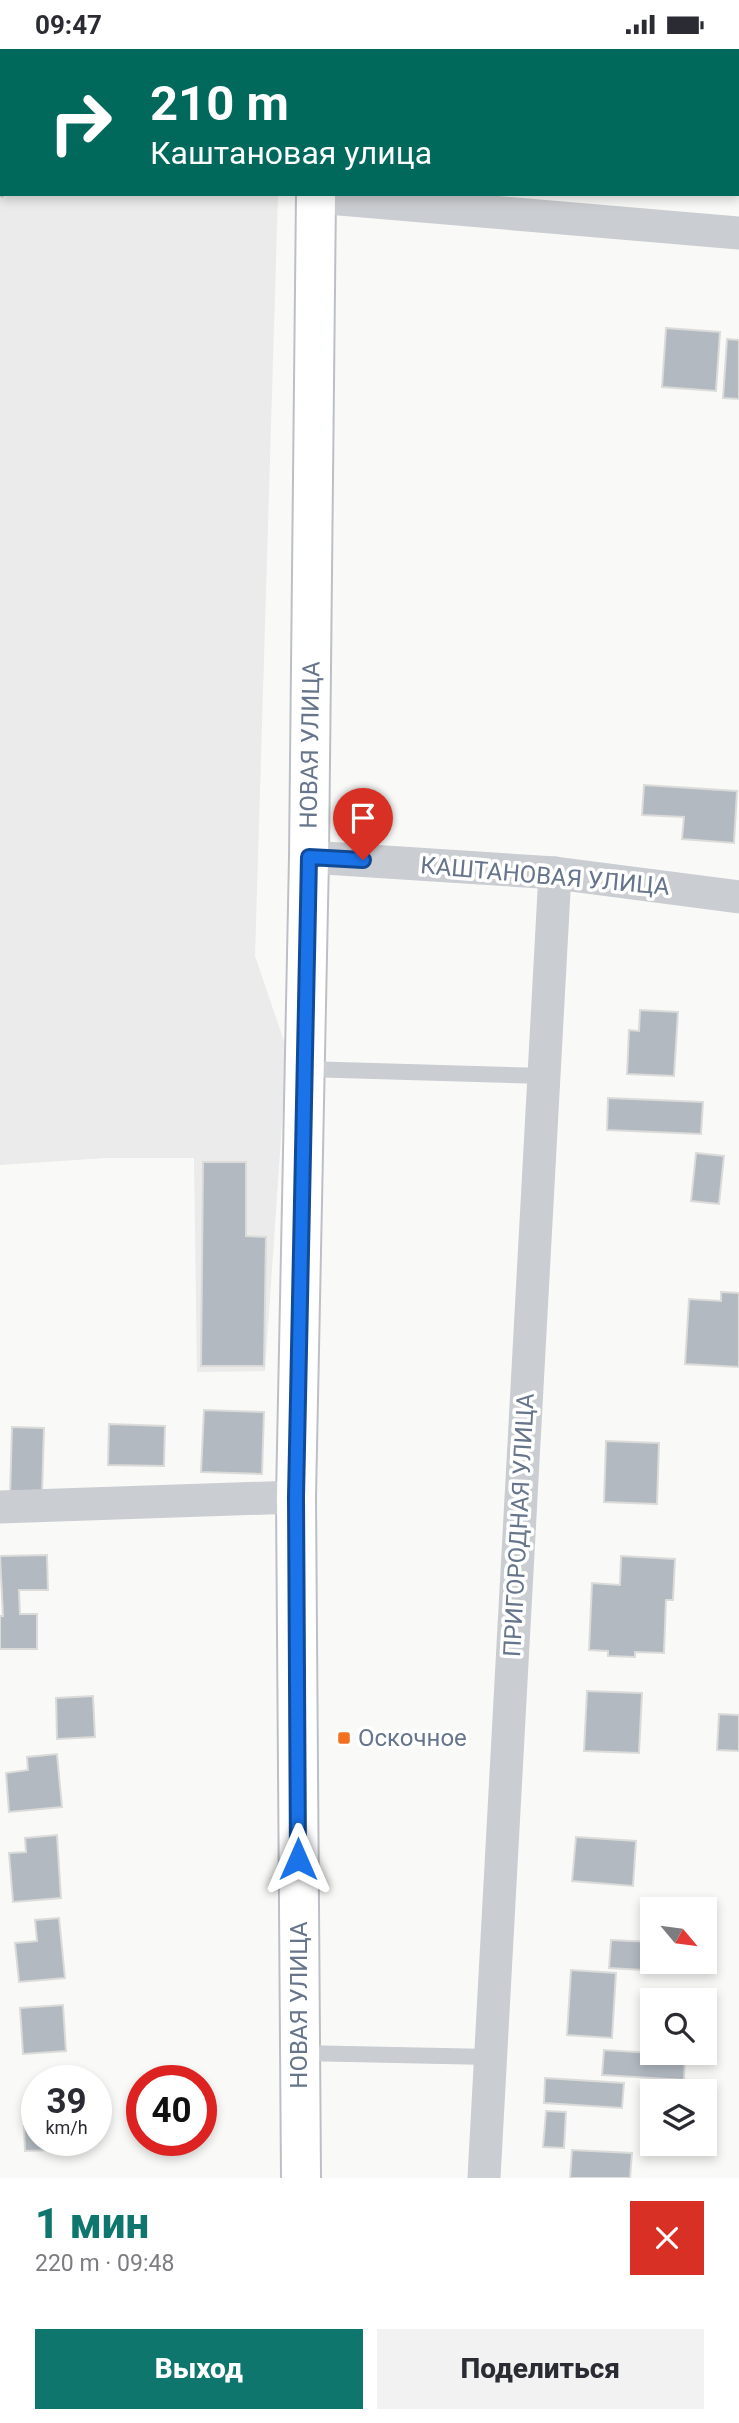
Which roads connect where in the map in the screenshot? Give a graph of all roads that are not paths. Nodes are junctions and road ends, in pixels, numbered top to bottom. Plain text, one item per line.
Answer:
1 (316, 196) edge
2 (739, 233) edge
3 (309, 857) junction
4 (555, 873) junction
5 (739, 897) edge
6 (304, 1069) junction
7 (544, 1076) junction
8 (296, 1497) junction
9 (0, 1507) edge
10 (299, 2053) junction
11 (490, 2057) junction
12 (301, 2178) edge
13 (484, 2178) edge

1 - 2 street
1 - 3 street, НОВАЯ УЛИЦА
3 - 4 street, КАШТАНОВАЯ УЛИЦА
3 - 6 street, НОВАЯ УЛИЦА
4 - 5 street, КАШТАНОВАЯ УЛИЦА
4 - 7 street, ПРИГОРОДНАЯ УЛИЦА
6 - 7 lane
6 - 8 street, НОВАЯ УЛИЦА
7 - 11 street, ПРИГОРОДНАЯ УЛИЦА
8 - 9 street
8 - 10 street, НОВАЯ УЛИЦА
10 - 11 lane
10 - 12 street, НОВАЯ УЛИЦА
11 - 13 street, ПРИГОРОДНАЯ УЛИЦА

